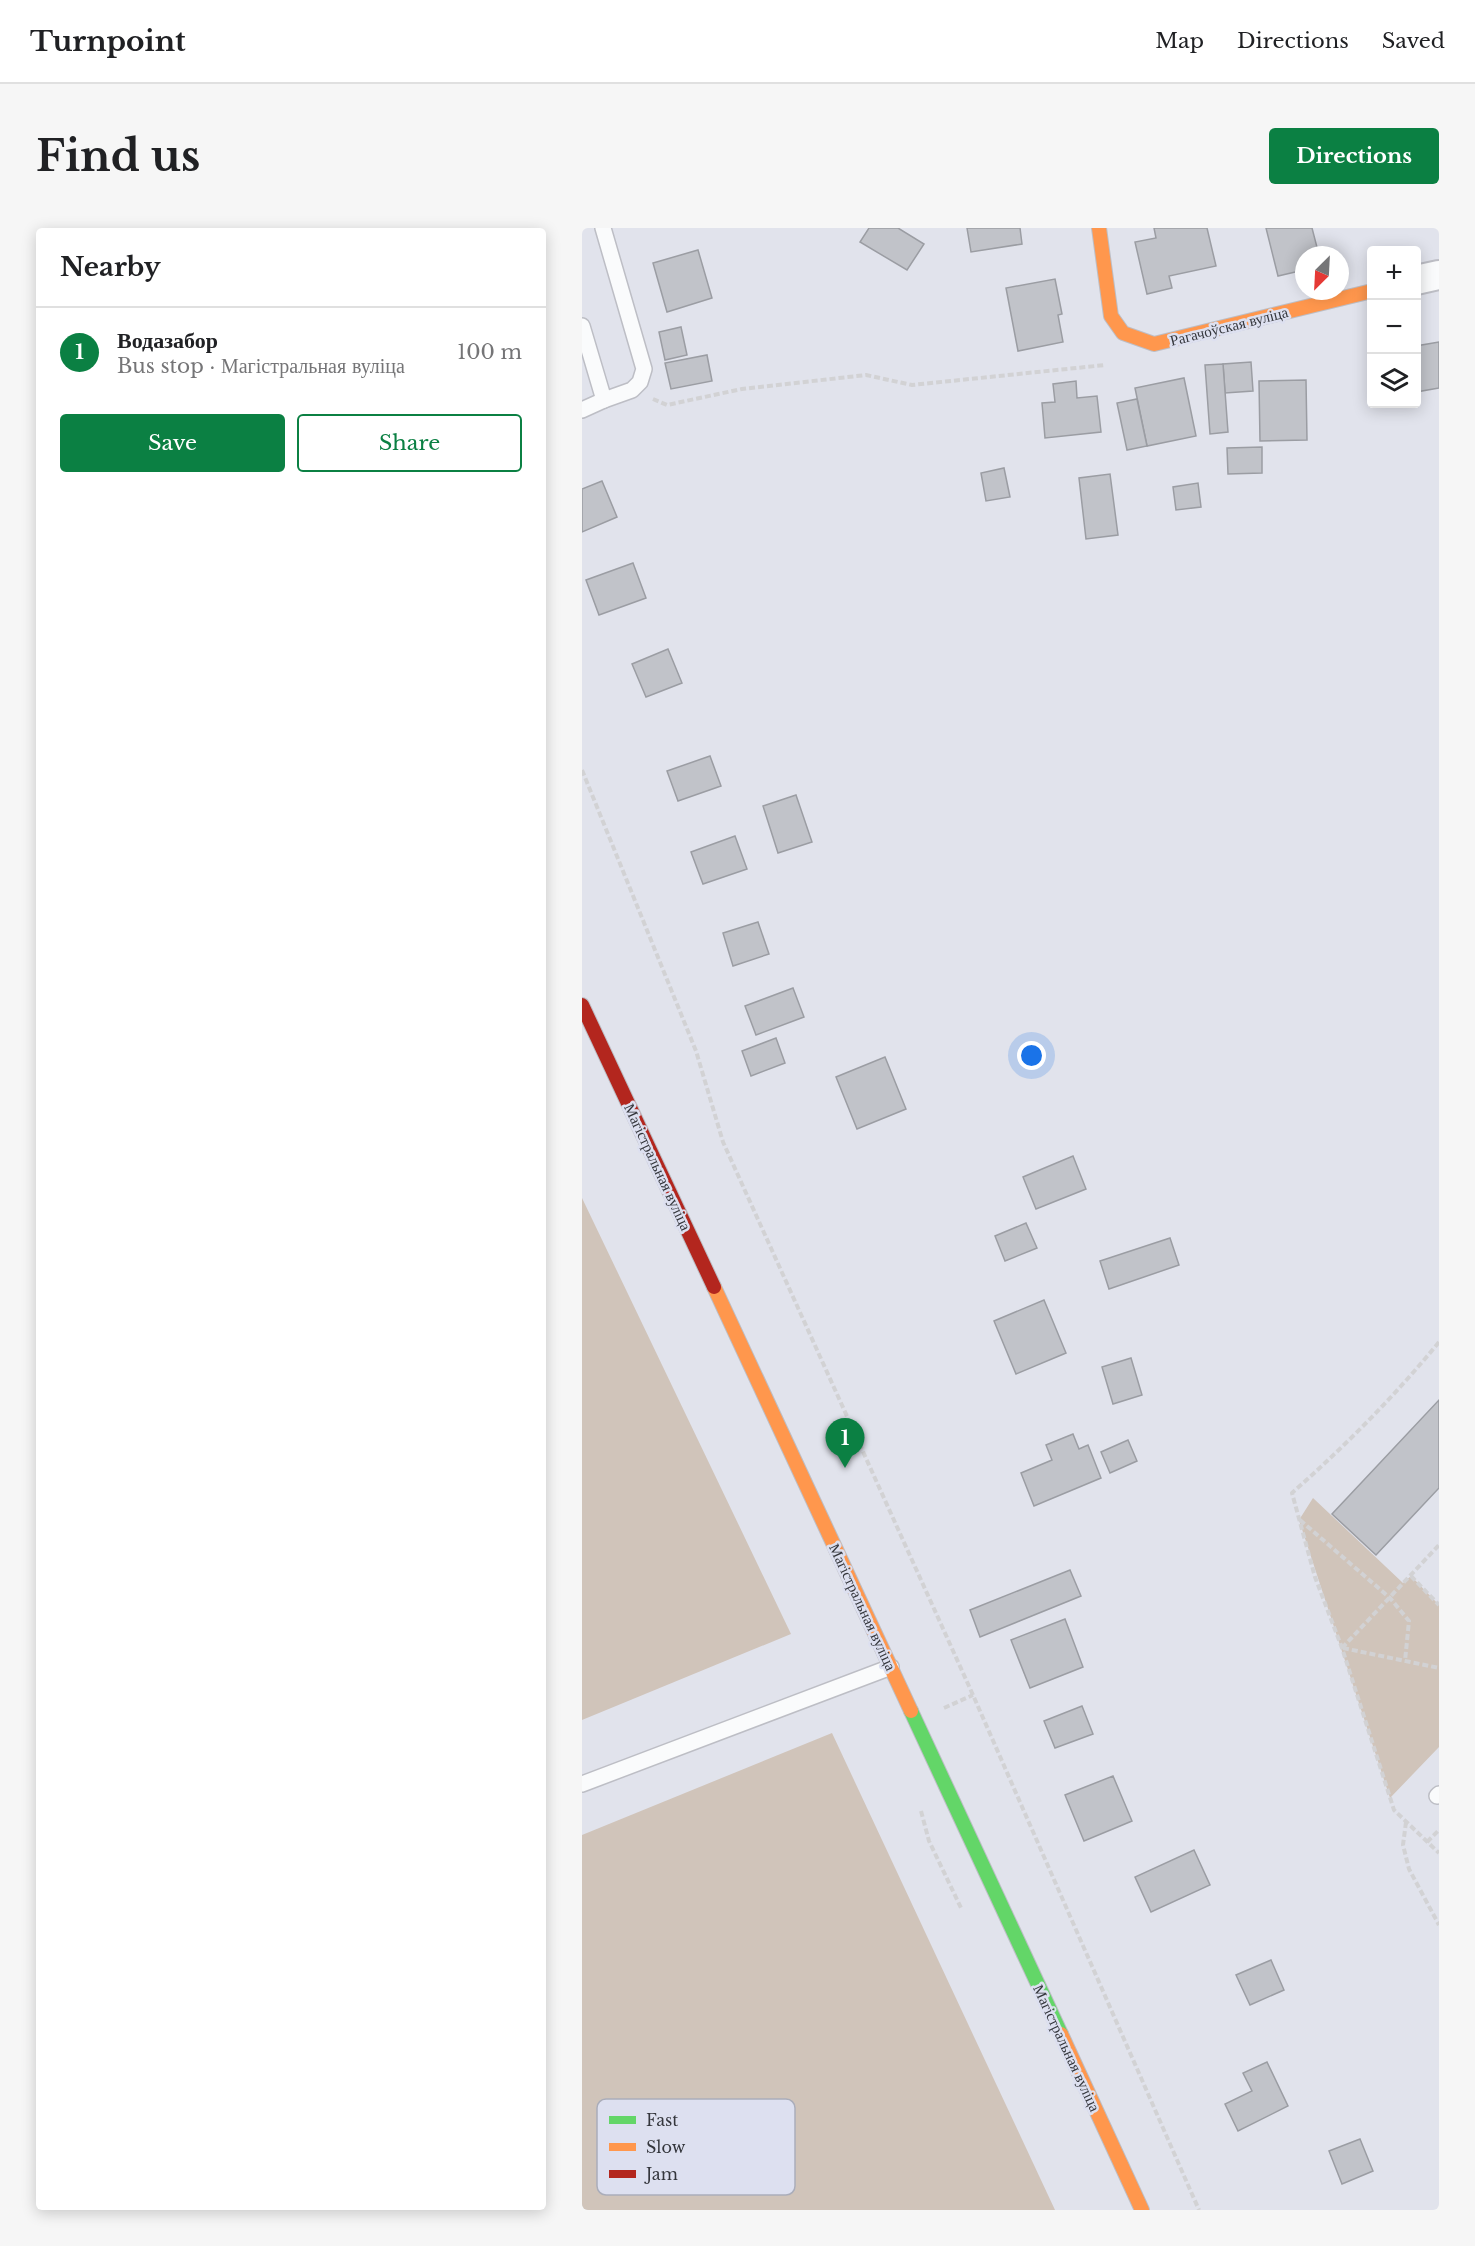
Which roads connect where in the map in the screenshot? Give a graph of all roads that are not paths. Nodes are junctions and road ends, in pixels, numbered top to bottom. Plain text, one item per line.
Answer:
1 (603, 228) edge
2 (1099, 228) edge
3 (1439, 275) edge
4 (1421, 279) edge
5 (1367, 292) edge
6 (582, 326) edge
7 (604, 400) junction
8 (582, 410) edge
9 (582, 1005) edge
10 (891, 1666) junction
11 (582, 1784) edge
12 (1142, 2210) edge

1 - 7 lane
2 - 5 main road, Рагачоўская вуліца
3 - 4 street
6 - 7 lane
7 - 8 lane
9 - 10 main road, Магістральная вуліца
10 - 11 lane
10 - 12 main road, Магістральная вуліца

